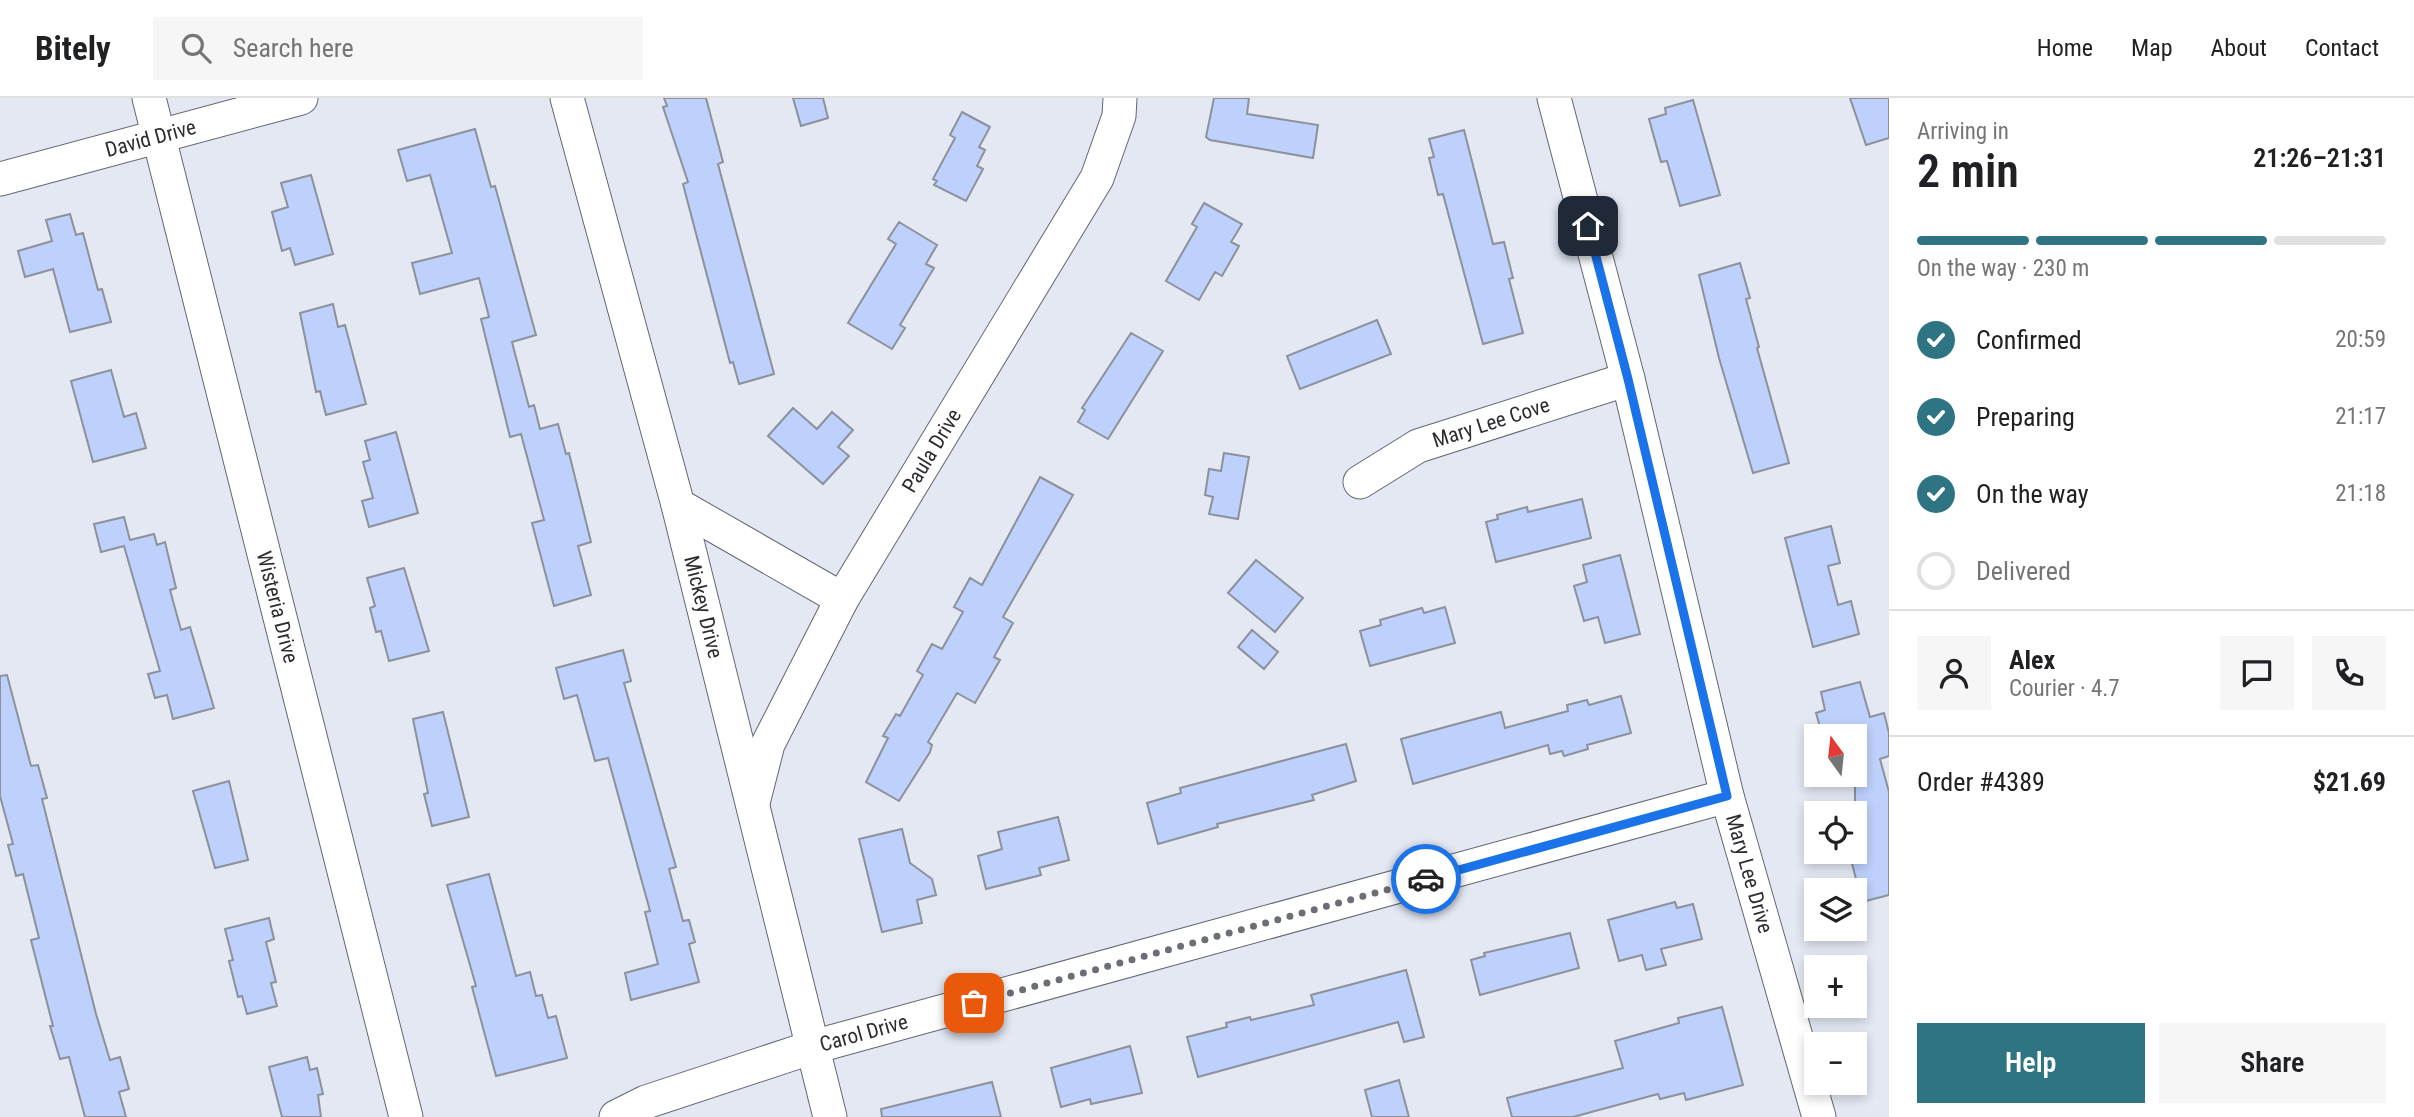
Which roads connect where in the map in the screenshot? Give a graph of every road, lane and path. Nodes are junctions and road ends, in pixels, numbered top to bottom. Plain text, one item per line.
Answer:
1 (149, 98) edge
2 (300, 98) edge
3 (567, 98) edge
4 (1120, 98) edge
5 (1554, 98) edge
6 (159, 136) junction
7 (0, 179) edge
8 (1628, 379) junction
9 (1360, 482) dead end
10 (678, 505) junction
11 (842, 599) junction
12 (1727, 796) junction
13 (752, 807) junction
14 (813, 1047) junction
15 (406, 1117) edge
16 (616, 1117) edge
17 (830, 1117) edge
18 (1819, 1117) edge

1 - 6 street, Wisteria Drive
2 - 6 street, David Drive
3 - 10 street, Mickey Drive
4 - 11 street, Paula Drive
5 - 8 street, Mary Lee Drive
6 - 7 street, David Drive
6 - 15 street, Wisteria Drive
8 - 9 street, Mary Lee Cove
8 - 12 street, Mary Lee Drive
10 - 11 street
10 - 13 street, Mickey Drive
11 - 13 street, Paula Drive
12 - 14 street, Carol Drive
12 - 18 street, Mary Lee Drive
13 - 14 street, Mickey Drive
14 - 16 street, Carol Drive
14 - 17 street, Mickey Drive

